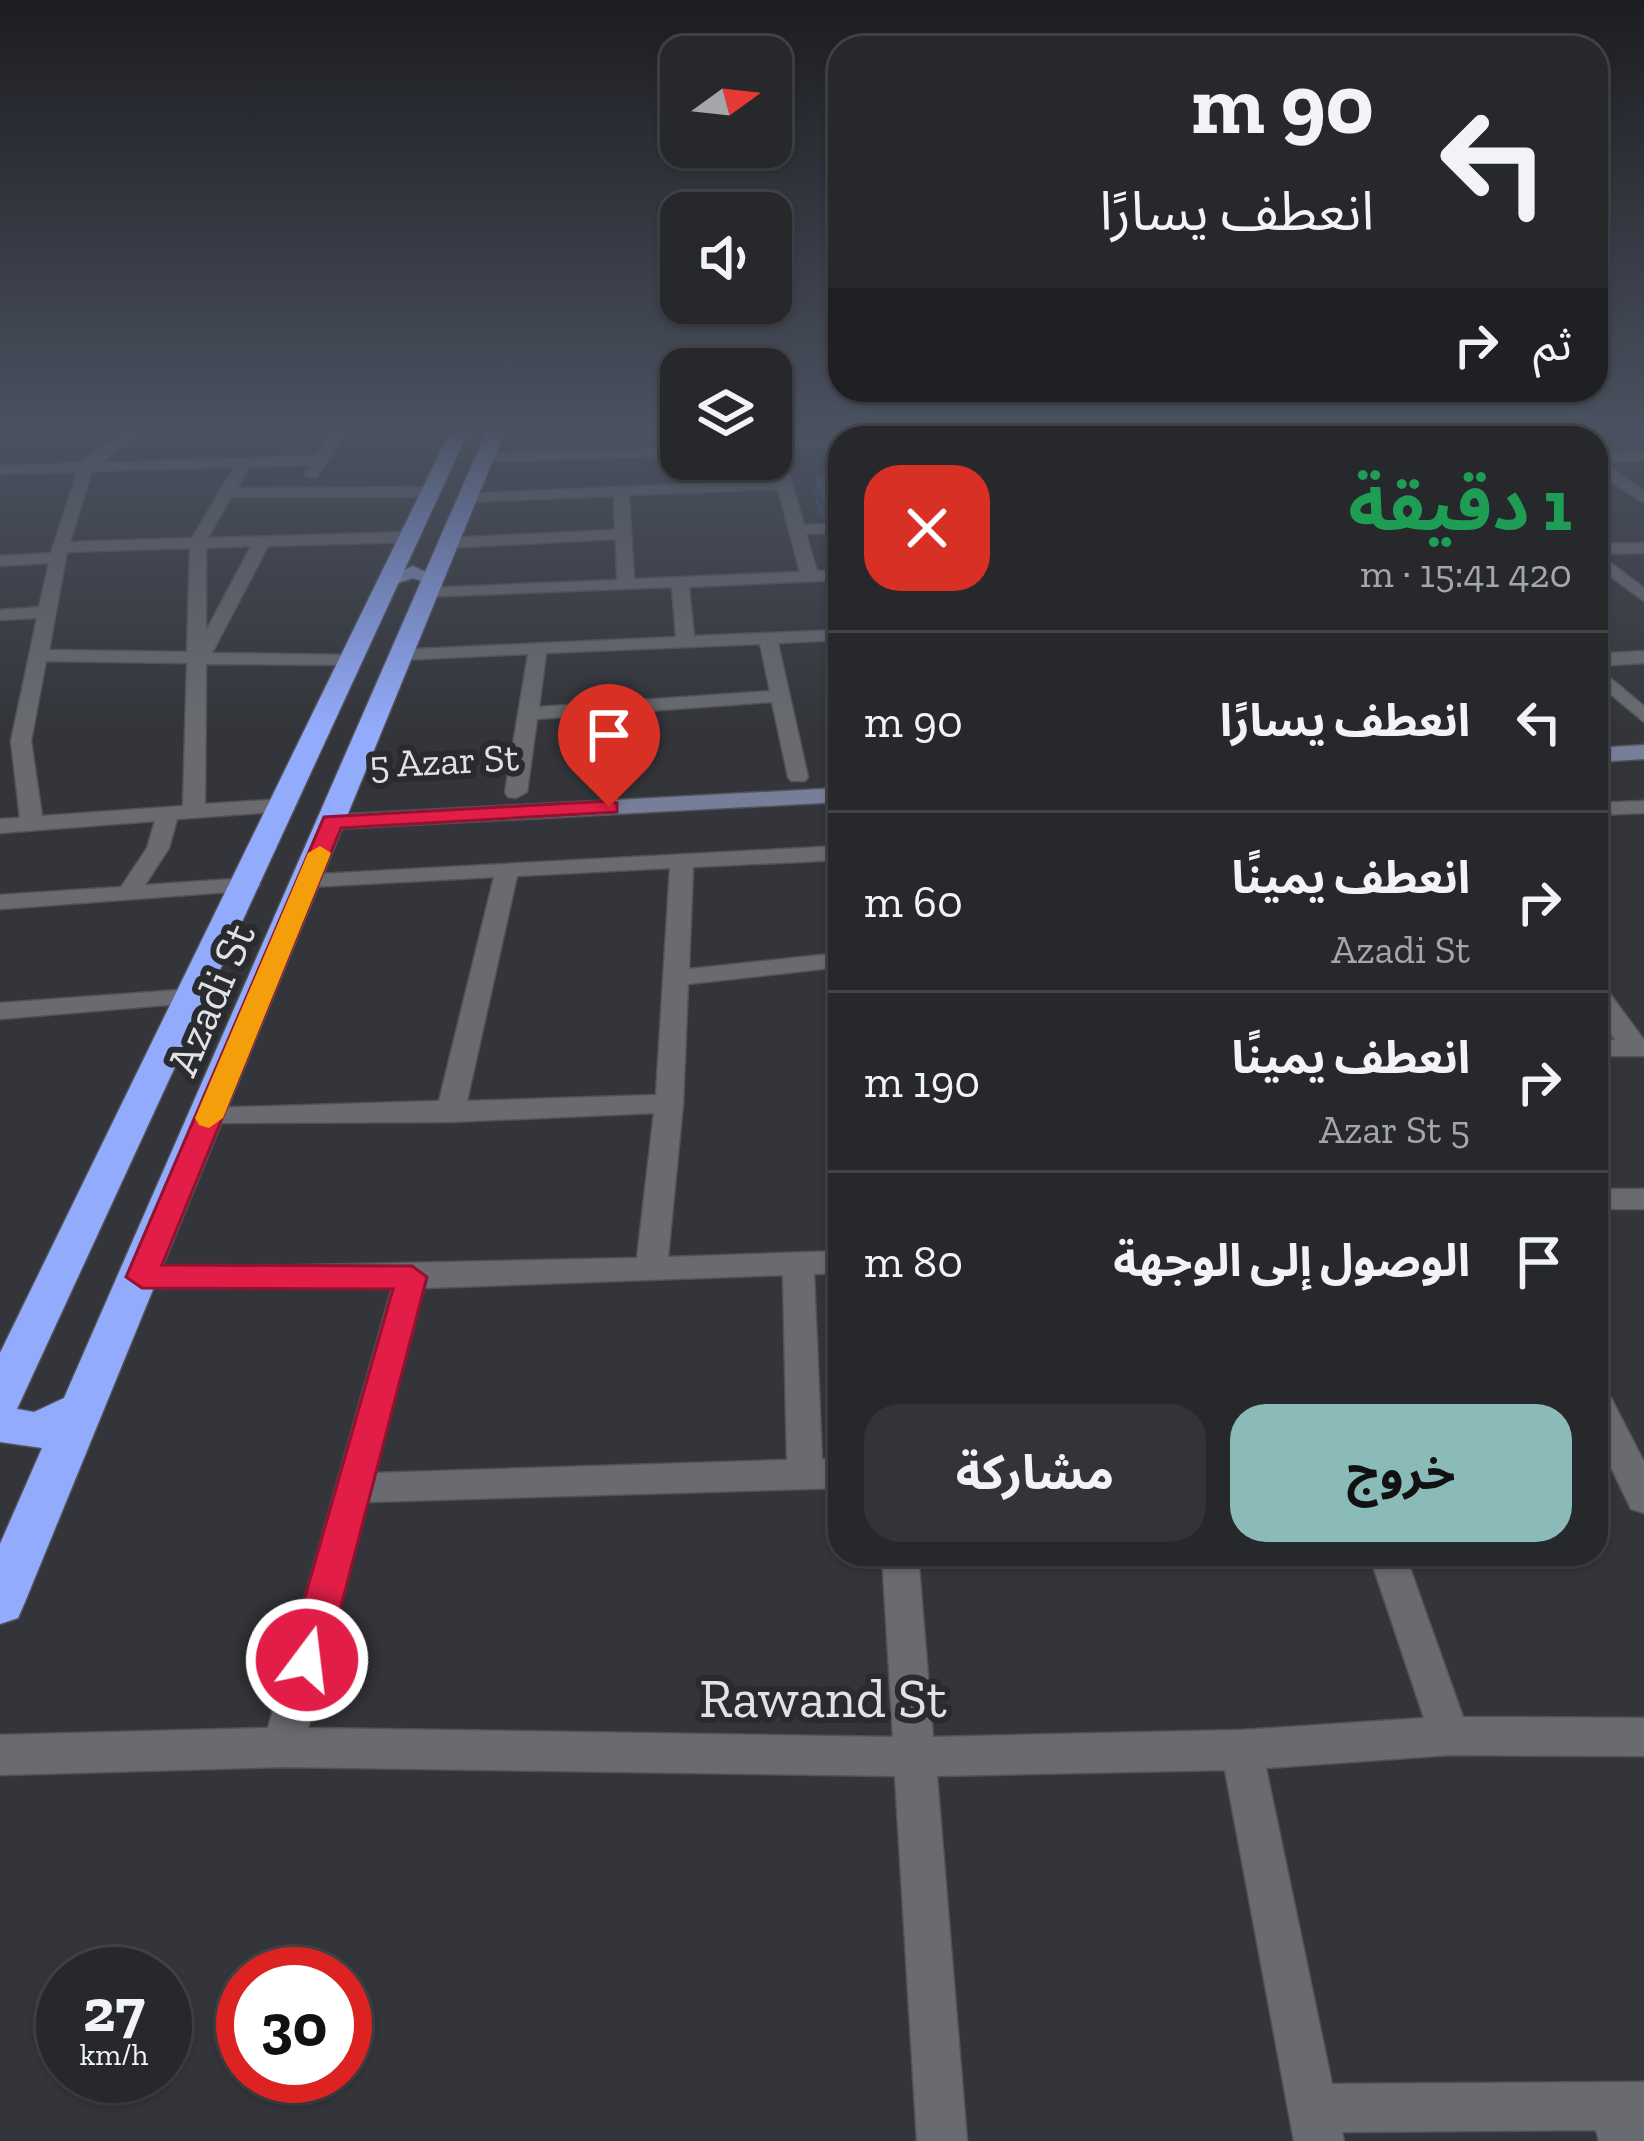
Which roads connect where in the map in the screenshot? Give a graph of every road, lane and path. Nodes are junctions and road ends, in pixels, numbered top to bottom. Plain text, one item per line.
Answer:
1 (67, 528) edge
2 (205, 528) edge
3 (419, 528) edge
4 (447, 528) edge
5 (622, 528) edge
6 (828, 529) edge
7 (801, 530) joint
8 (622, 534) junction
9 (262, 541) junction
10 (198, 542) junction
11 (407, 542) junction
12 (446, 544) junction
13 (1644, 548) edge
14 (1608, 549) edge
15 (60, 552) junction
16 (0, 561) edge
17 (1608, 568) edge
18 (828, 576) edge
19 (810, 577) junction
20 (389, 580) junction
21 (680, 584) junction
22 (429, 586) junction
23 (626, 586) junction
24 (1644, 596) edge
25 (50, 612) junction
26 (0, 615) edge
27 (828, 636) edge
28 (768, 639) junction
29 (686, 641) junction
30 (538, 648) junction
31 (400, 654) junction
32 (39, 655) junction
33 (1644, 657) edge
34 (1608, 659) edge
35 (199, 661) junction
36 (353, 661) junction
37 (1608, 683) edge
38 (777, 696) junction
39 (529, 714) junction
40 (1644, 716) edge
41 (1644, 734) edge
42 (1608, 736) edge
43 (10, 741) edge
44 (1644, 752) edge
45 (1608, 754) edge
46 (828, 776) edge
47 (798, 777) junction
48 (516, 792) junction
49 (828, 795) edge
50 (285, 806) junction
51 (1644, 807) edge
52 (1608, 808) edge
53 (336, 812) junction
54 (194, 814) junction
55 (167, 816) junction
56 (32, 824) junction
57 (0, 826) edge
58 (828, 855) edge
59 (682, 862) junction
60 (507, 870) junction
61 (309, 880) junction
62 (248, 885) junction
63 (128, 893) junction
64 (0, 902) edge
65 (828, 961) edge
66 (676, 978) junction
67 (193, 997) junction
68 (1608, 1008) edge
69 (0, 1012) edge
70 (1608, 1048) edge
71 (1639, 1048) edge
72 (669, 1104) junction
73 (450, 1113) junction
74 (210, 1117) junction
75 (1644, 1198) edge
76 (1608, 1199) edge
77 (828, 1263) edge
78 (798, 1265) junction
79 (651, 1269) junction
80 (142, 1277) junction
81 (412, 1277) junction
82 (15, 1336) edge
83 (0, 1399) edge
84 (83, 1409) junction
85 (0, 1424) edge
86 (1608, 1425) edge
87 (822, 1473) edge
88 (354, 1488) junction
89 (1644, 1498) edge
90 (10, 1540) edge
91 (901, 1566) edge
92 (1391, 1566) edge
93 (0, 1602) edge
94 (1450, 1736) junction
95 (1644, 1737) edge
96 (283, 1747) junction
97 (1242, 1750) junction
98 (0, 1755) edge
99 (917, 1757) junction
100 (1626, 2118) edge
101 (1316, 2125) edge
102 (942, 2141) edge

1 - 15 street
2 - 10 street
3 - 11 highway, Azadi St
4 - 12 highway, Azadi St
5 - 8 street
6 - 7 street
7 - 19 street
8 - 12 street
8 - 23 street
9 - 10 street
9 - 11 street
9 - 35 street
10 - 15 street
10 - 35 street
11 - 12 main road
11 - 20 highway, Azadi St
12 - 22 highway, Azadi St
13 - 14 street
15 - 16 street
15 - 25 street
17 - 24 street
18 - 19 street
19 - 21 street
20 - 22 main road
20 - 36 highway, Azadi St
21 - 23 street
21 - 29 street
22 - 23 street
22 - 31 highway, Azadi St
25 - 26 street
25 - 32 street
27 - 28 street
28 - 29 street
28 - 38 street
29 - 30 street
30 - 31 street
30 - 39 street
31 - 53 highway, Azadi St
32 - 35 street
32 - 43 street
33 - 34 street
35 - 36 street
35 - 54 street
36 - 50 highway, Azadi St
37 - 40 street
38 - 39 street
38 - 47 street
39 - 48 street
41 - 42 main road
43 - 56 street
44 - 45 main road
46 - 47 main road, 5 Azar St
47 - 48 main road, 5 Azar St
48 - 53 main road, 5 Azar St
49 - 53 main road, 5 Azar St
50 - 54 street
50 - 62 highway, Azadi St
51 - 52 street
53 - 61 highway, Azadi St
54 - 55 street
55 - 56 street
55 - 63 street
56 - 57 street
58 - 59 street
59 - 60 street
59 - 66 street
60 - 61 street
60 - 73 street
61 - 74 highway, Azadi St
62 - 63 street
62 - 67 highway, Azadi St
63 - 64 street
65 - 66 street
66 - 72 street
67 - 69 street
67 - 82 highway, Azadi St
68 - 71 street
70 - 71 street
72 - 73 street
72 - 79 street
73 - 74 street
74 - 80 highway, Azadi St
75 - 76 street
77 - 78 street
78 - 79 street
78 - 87 street
79 - 81 street
80 - 81 street
80 - 84 highway, Azadi St
81 - 88 street
82 - 83 highway, Azadi St
84 - 85 highway
84 - 90 highway, Azadi St
86 - 89 street
87 - 88 street
88 - 96 street
90 - 93 highway, Azadi St
91 - 99 street
92 - 94 street
94 - 95 street, Rawand St
94 - 97 street, Rawand St
96 - 98 street, Rawand St
96 - 99 street, Rawand St
97 - 99 street, Rawand St
97 - 101 street
99 - 102 street
100 - 101 street

